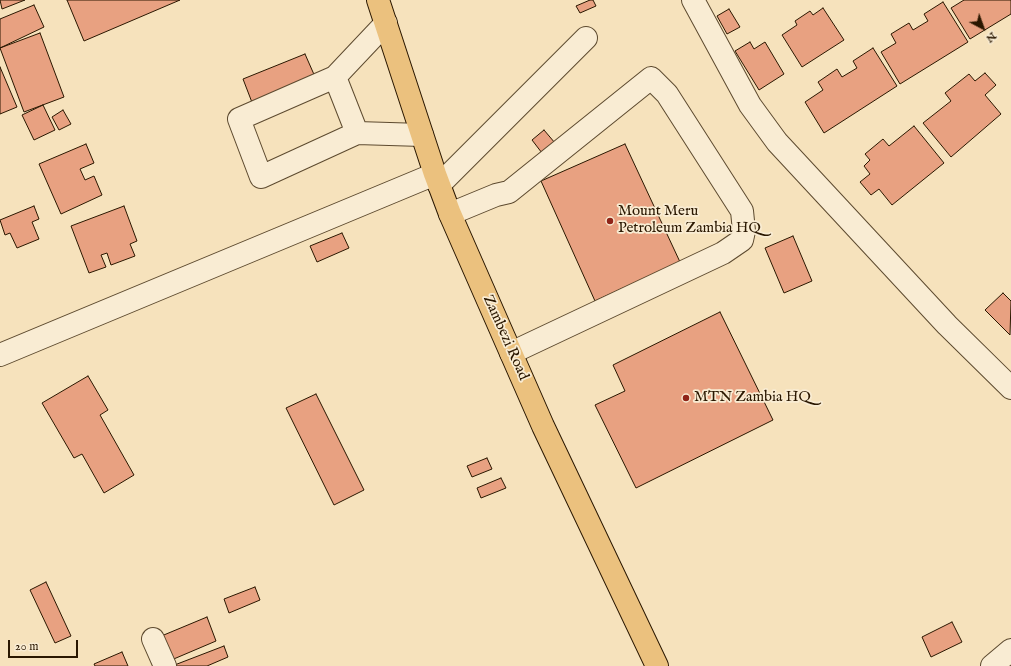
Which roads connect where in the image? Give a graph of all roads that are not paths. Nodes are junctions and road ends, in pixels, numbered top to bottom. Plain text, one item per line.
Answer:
1 (378, 0) edge
2 (693, 0) edge
3 (386, 23) junction
4 (586, 38) dead end
5 (335, 78) junction
6 (358, 133) junction
7 (422, 135) junction
8 (437, 180) junction
9 (450, 214) junction
10 (511, 353) junction
11 (0, 355) edge
12 (1011, 388) edge
13 (153, 639) dead end
14 (1011, 650) edge
15 (165, 666) edge
16 (657, 666) edge
17 (992, 666) edge

1 - 3 main road, Zambezi Road
2 - 12 street
3 - 5 street
3 - 7 main road, Zambezi Road
4 - 8 street
5 - 6 street
5 - 6 street
6 - 7 street
7 - 8 main road, Zambezi Road
8 - 9 main road, Zambezi Road
8 - 11 street
9 - 10 main road, Zambezi Road
9 - 10 street
10 - 16 main road, Zambezi Road
13 - 15 street
14 - 17 street

